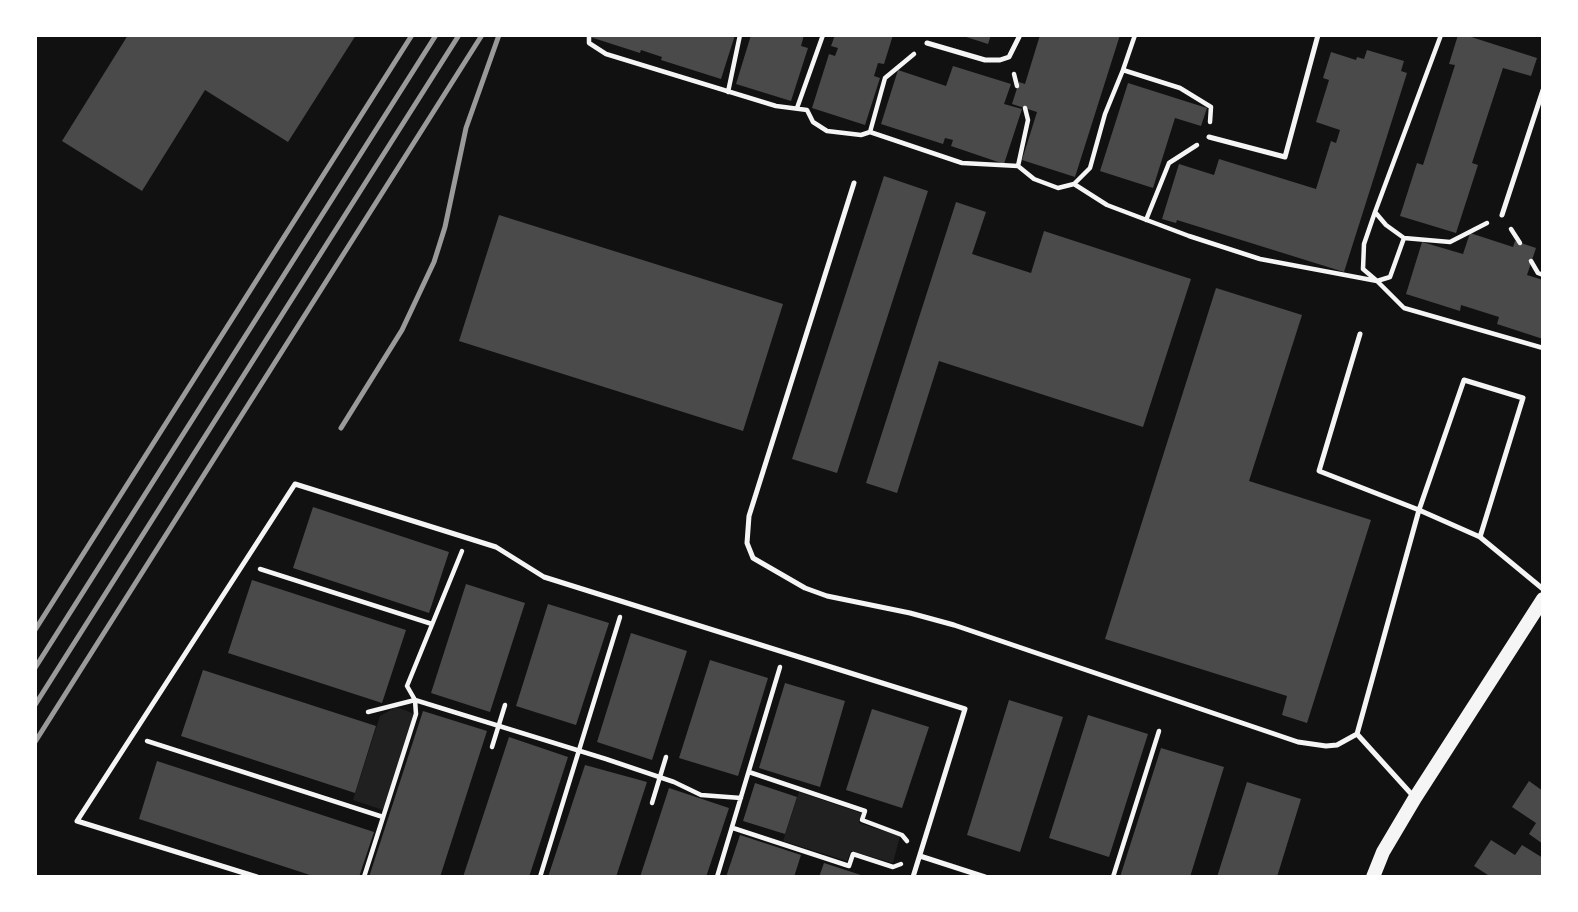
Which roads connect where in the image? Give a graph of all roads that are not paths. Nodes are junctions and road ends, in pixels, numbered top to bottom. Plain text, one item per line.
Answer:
1 (1020, 35) edge
2 (1318, 35) edge
3 (927, 43) road end
4 (1543, 90) edge
5 (1209, 138) road end
6 (854, 183) dead end
7 (1502, 215) road end
8 (1360, 334) dead end
9 (1419, 510) junction
10 (1480, 537) junction
11 (1543, 589) edge
12 (1543, 599) edge
13 (1357, 734) junction
14 (1415, 798) junction
15 (920, 856) junction
16 (257, 877) edge
17 (913, 877) edge
18 (985, 877) edge
19 (1373, 877) edge

1 - 3 lane
2 - 5 lane
4 - 7 lane
6 - 13 lane
8 - 9 lane
9 - 10 lane
9 - 10 lane
9 - 13 lane
10 - 11 lane
12 - 14 main road
13 - 14 lane
14 - 19 main road
15 - 16 lane
15 - 17 lane
15 - 18 lane

